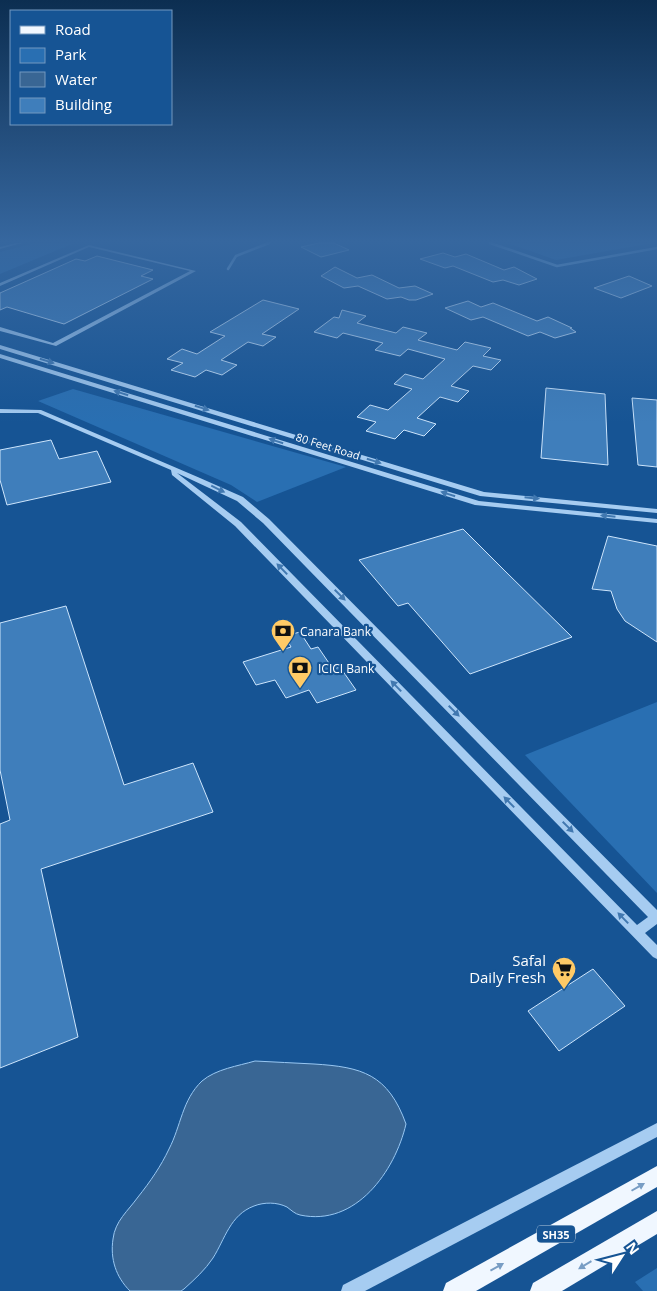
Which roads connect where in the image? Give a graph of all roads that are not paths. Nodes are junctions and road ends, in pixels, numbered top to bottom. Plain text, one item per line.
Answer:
1 (134, 303) edge
2 (0, 329) edge
3 (0, 347) edge
4 (0, 356) edge
5 (0, 411) edge
6 (174, 470) junction
7 (657, 511) edge
8 (657, 521) edge
9 (657, 917) edge
10 (637, 932) junction
11 (657, 953) edge
12 (657, 1130) edge
13 (657, 1176) edge
14 (657, 1222) edge
15 (349, 1291) edge
16 (454, 1291) edge
17 (541, 1291) edge

1 - 2 street
3 -> 7 street, 80 Feet Road
8 -> 4 street, 80 Feet Road
5 - 6 street
6 -> 9 street
10 -> 6 street
9 - 10 street
10 - 11 street
12 - 15 street
16 -> 13 main road, SH35
14 -> 17 main road

